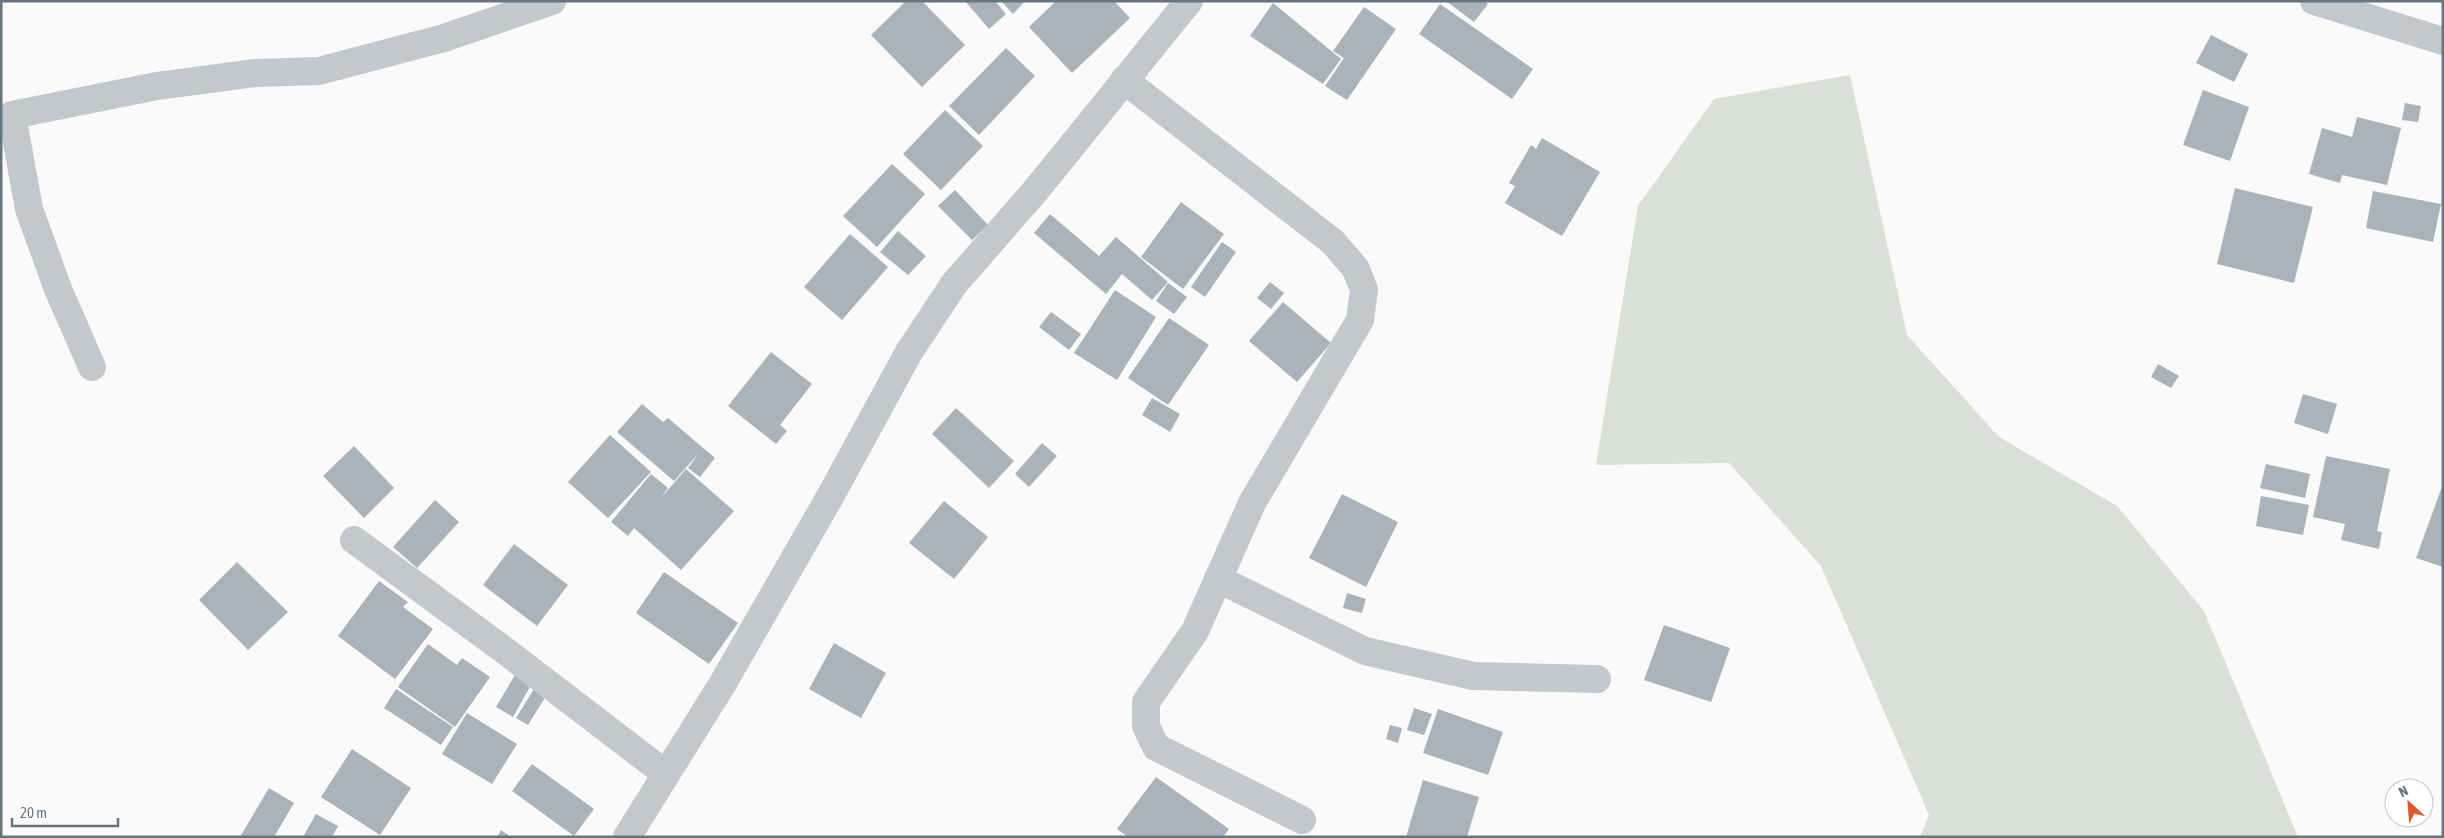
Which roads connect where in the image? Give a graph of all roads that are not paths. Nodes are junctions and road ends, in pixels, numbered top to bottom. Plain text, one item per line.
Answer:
1 (552, 1) edge
2 (1189, 1) edge
3 (2314, 1) edge
4 (2443, 41) edge
5 (1124, 80) junction
6 (92, 367) dead end
7 (354, 540) dead end
8 (1218, 579) junction
9 (1597, 679) dead end
10 (666, 774) junction
11 (1302, 820) dead end
12 (627, 837) edge

1 - 6 street
2 - 5 street
3 - 4 street
5 - 8 street
5 - 10 street
7 - 10 street
8 - 9 street
8 - 11 street
10 - 12 street

